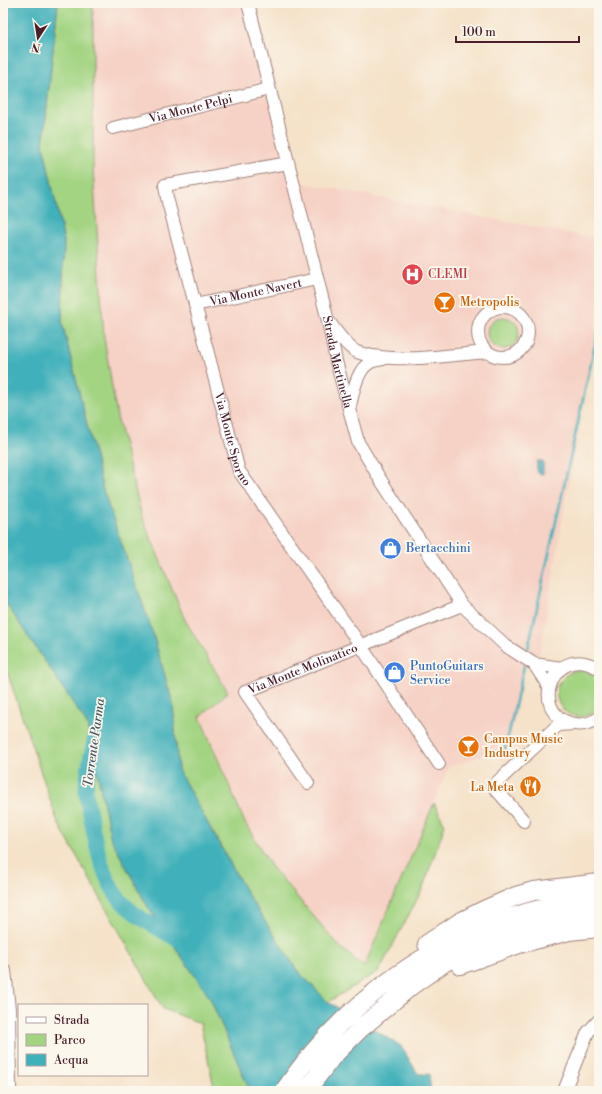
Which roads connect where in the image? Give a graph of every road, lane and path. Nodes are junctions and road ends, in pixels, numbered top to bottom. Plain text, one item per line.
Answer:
1 (248, 3) edge
2 (269, 89) junction
3 (113, 128) dead end
4 (288, 163) junction
5 (317, 278) junction
6 (195, 305) junction
7 (328, 321) junction
8 (478, 335) junction
9 (487, 352) junction
10 (358, 353) junction
11 (466, 353) junction
12 (386, 358) junction
13 (337, 365) junction
14 (362, 370) junction
15 (349, 410) junction
16 (462, 605) junction
17 (361, 646) junction
18 (534, 664) junction
19 (562, 668) junction
20 (599, 669) edge
21 (549, 687) junction
22 (550, 702) junction
23 (599, 718) edge
24 (574, 724) junction
25 (540, 741) junction
26 (440, 764) dead end
27 (308, 782) dead end
28 (524, 821) dead end
29 (599, 883) edge
30 (599, 898) edge
31 (599, 911) edge
32 (599, 928) edge
33 (3, 971) edge
34 (374, 992) junction
35 (375, 1015) junction
36 (599, 1020) edge
37 (8, 1091) edge
38 (284, 1091) edge
39 (306, 1091) edge
40 (564, 1091) edge

1 - 2 street, Strada Martinella
2 - 3 street, Via Monte Pelpi
2 - 4 street, Strada Martinella
4 - 5 street, Strada Martinella
4 - 6 street, Via Monte Sporno
5 - 6 street, Via Monte Navert
5 - 7 street, Strada Martinella
6 - 17 street, Via Monte Sporno
7 - 10 street
7 - 13 street, Strada Martinella
8 - 9 street
8 - 9 street
8 - 11 street
9 - 11 street
10 - 12 street
10 - 13 street
11 - 12 street
12 - 14 street
13 - 14 street
13 - 15 street, Strada Martinella
14 - 15 street
15 - 16 street, Strada Martinella
16 - 17 street, Via Monte Molinatico
16 - 18 street, Strada Martinella
17 - 26 street, Via Monte Sporno
17 - 27 street, Via Monte Molinatico
18 - 19 street, Strada Martinella
18 - 21 street, Strada Martinella
19 - 20 street, Strada Martinella
19 - 21 street
21 - 22 street, Strada Martinella
22 - 24 street, Strada Martinella
22 - 25 street
23 - 24 street
24 - 25 street
25 - 28 street
29 - 34 highway
30 - 34 highway
31 - 35 highway
32 - 35 highway
33 - 37 main road
34 - 38 highway
35 - 39 highway
36 - 40 street

